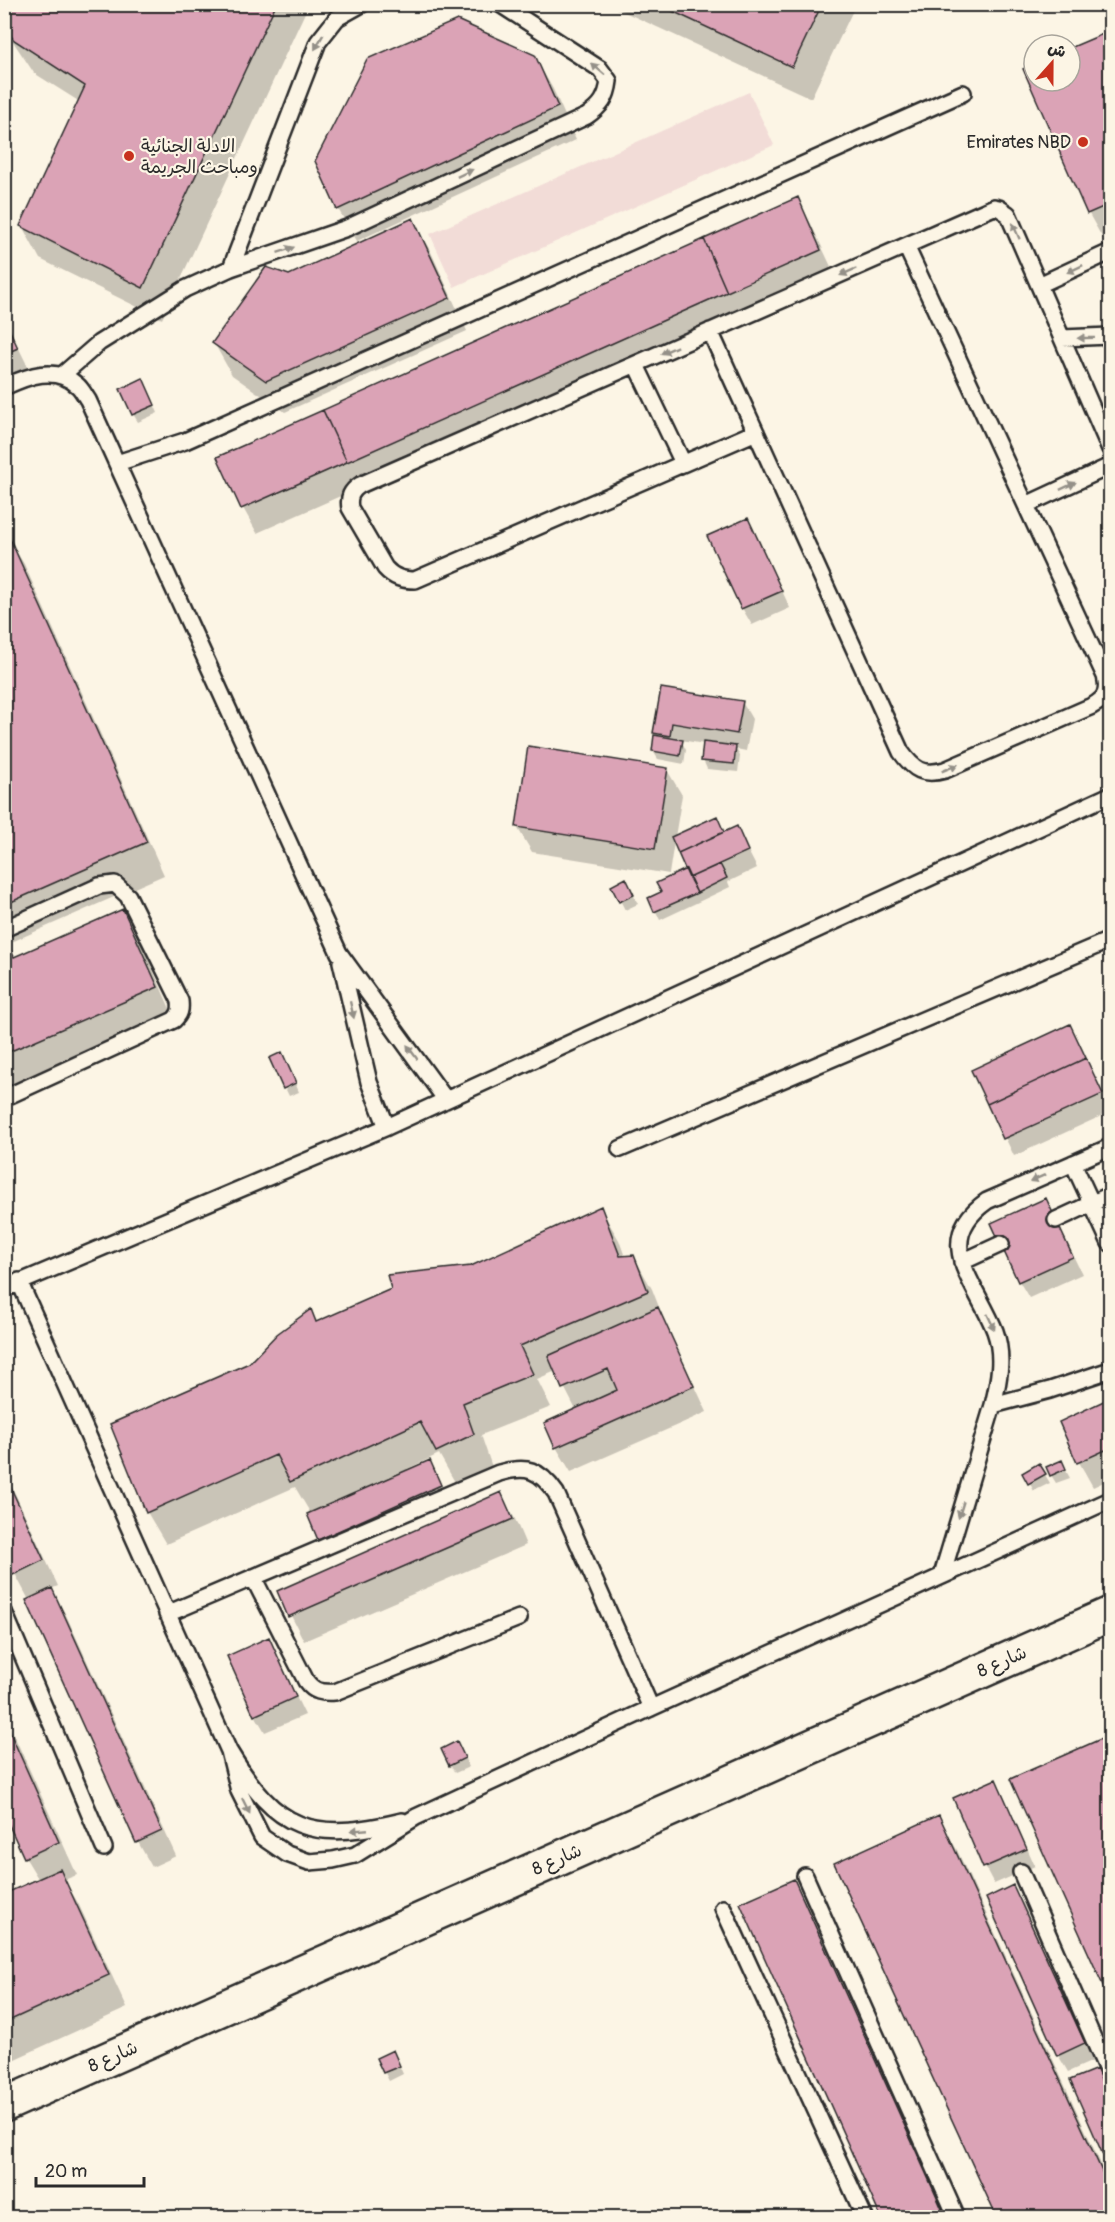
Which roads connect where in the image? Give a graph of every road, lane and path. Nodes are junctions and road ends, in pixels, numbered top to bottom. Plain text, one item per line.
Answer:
1 (362, 4) edge
2 (500, 4) edge
3 (963, 93) dead end
4 (906, 246) junction
5 (1110, 252) edge
6 (231, 268) junction
7 (1039, 285) junction
8 (710, 331) junction
9 (1110, 336) edge
10 (1062, 338) junction
11 (636, 365) junction
12 (61, 376) junction
13 (4, 387) edge
14 (1110, 416) edge
15 (1102, 431) junction
16 (756, 432) junction
17 (1110, 449) edge
18 (117, 463) junction
19 (683, 464) junction
20 (1110, 466) edge
21 (1026, 505) junction
22 (1110, 795) edge
23 (4, 929) edge
24 (1110, 940) edge
25 (339, 953) junction
26 (4, 1098) edge
27 (446, 1100) junction
28 (387, 1127) junction
29 (1110, 1147) edge
30 (620, 1149) dead end
31 (1073, 1163) junction
32 (1110, 1194) edge
33 (1092, 1204) junction
34 (1056, 1220) dead end
35 (1001, 1244) dead end
36 (1110, 1244) edge
37 (962, 1262) junction
38 (20, 1281) junction
39 (4, 1288) edge
40 (1110, 1370) edge
41 (993, 1405) junction
42 (1110, 1500) edge
43 (942, 1575) junction
44 (253, 1577) junction
45 (4, 1612) edge
46 (167, 1614) junction
47 (1110, 1614) edge
48 (519, 1618) dead end
49 (651, 1708) junction
50 (229, 1751) junction
51 (416, 1817) junction
52 (104, 1848) dead end
53 (1021, 1872) dead end
54 (805, 1876) dead end
55 (723, 1908) dead end
56 (1110, 2077) edge
57 (4, 2105) edge
58 (865, 2217) edge
59 (957, 2217) edge

1 -> 6 lane
6 -> 2 lane
3 - 18 lane
7 -> 4 lane
4 -> 8 lane
4 - 21 lane
5 -> 7 lane
6 - 12 lane
7 - 10 lane
8 -> 11 lane
8 - 16 lane
9 -> 10 lane
10 - 15 lane
11 - 19 lane
11 - 19 lane
12 - 13 lane
12 - 18 lane
14 - 15 lane
15 - 17 lane
16 - 19 lane
16 -> 21 lane
18 - 25 lane
21 -> 20 lane
22 - 27 lane
23 - 26 lane
24 - 30 lane
27 -> 25 lane
25 -> 28 lane
27 - 28 lane
28 - 38 lane
29 - 31 lane
31 - 33 lane
31 -> 37 lane
32 - 33 lane
33 - 34 lane
33 - 36 lane
35 - 37 lane
37 -> 41 lane
38 - 39 lane
38 - 46 lane
40 - 41 lane
41 -> 43 lane
42 - 43 lane
43 - 49 lane
44 - 46 lane
44 - 48 lane
44 - 49 lane
45 - 52 lane
46 - 50 lane
47 - 57 street, شارع 8
49 - 51 lane
51 -> 50 lane
50 -> 51 lane
53 - 56 lane
54 - 59 lane
55 - 58 lane

